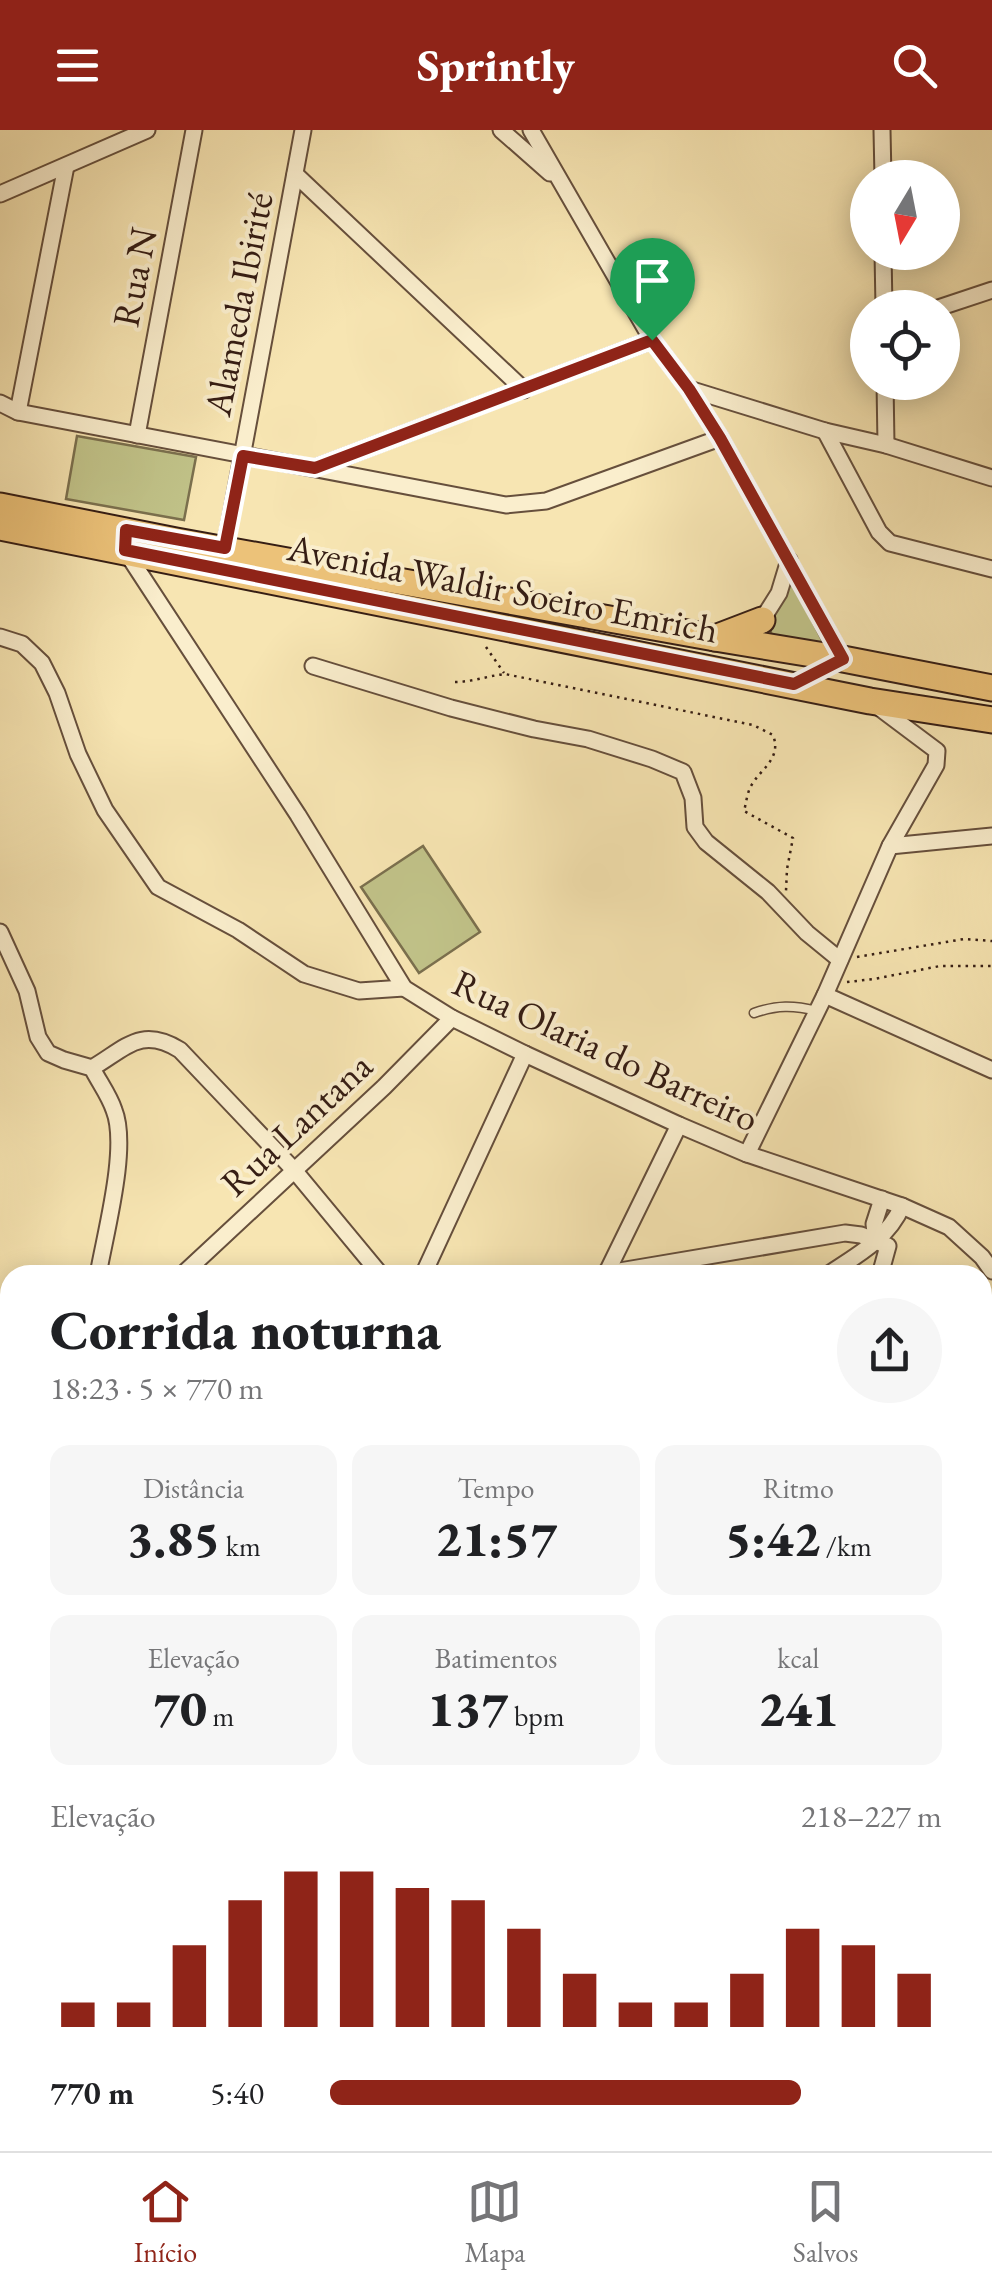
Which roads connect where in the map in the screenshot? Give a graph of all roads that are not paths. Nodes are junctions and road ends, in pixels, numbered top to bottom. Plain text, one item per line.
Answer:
1 (147, 130) edge
2 (194, 130) edge
3 (303, 130) edge
4 (501, 130) edge
5 (531, 130) edge
6 (882, 130) edge
7 (882, 160) edge
8 (66, 166) junction
9 (295, 174) junction
10 (560, 182) junction
11 (0, 194) edge
12 (992, 290) edge
13 (960, 301) edge
14 (652, 340) junction
15 (689, 389) junction
16 (524, 390) junction
17 (885, 400) edge
18 (0, 403) edge
19 (18, 412) junction
20 (825, 431) junction
21 (137, 435) junction
22 (720, 438) junction
23 (886, 445) junction
24 (243, 456) junction
25 (315, 468) junction
26 (992, 478) edge
27 (0, 506) edge
28 (0, 527) edge
29 (125, 540) junction
30 (225, 548) junction
31 (788, 560) junction
32 (992, 570) edge
33 (762, 620) junction
34 (0, 637) edge
35 (715, 638) junction
36 (768, 646) junction
37 (843, 659) junction
38 (313, 666) dead end
39 (787, 683) junction
40 (992, 688) edge
41 (870, 701) junction
42 (992, 720) edge
43 (992, 836) edge
44 (890, 846) junction
45 (0, 932) edge
46 (840, 960) junction
47 (404, 988) junction
48 (828, 989) junction
49 (817, 1012) junction
50 (754, 1013) dead end
51 (452, 1018) junction
52 (525, 1054) junction
53 (92, 1068) junction
54 (992, 1070) edge
55 (679, 1125) junction
56 (747, 1154) junction
57 (294, 1170) junction
58 (882, 1199) junction
59 (902, 1206) junction
60 (876, 1240) junction
61 (100, 1265) edge
62 (193, 1265) edge
63 (374, 1265) edge
64 (429, 1265) edge
65 (608, 1265) edge
66 (656, 1265) edge
67 (841, 1265) edge
68 (883, 1265) edge
69 (987, 1265) edge

1 - 8 street
2 - 21 street, Rua N
3 - 9 street, Alameda Ibirité
4 - 10 street
5 - 10 street
6 - 7 street
8 - 11 street
8 - 19 street
9 - 16 street
9 - 24 street, Alameda Ibirité
10 - 14 street
12 - 13 street
14 - 15 street
14 - 16 street
15 - 20 street
15 - 22 street
16 - 25 street
17 - 23 street
18 - 19 street
19 - 21 street
20 - 23 street
20 - 32 street
21 - 24 street
22 - 25 street
22 - 31 street
23 - 26 street
24 - 25 street
24 - 30 street, Alameda Ibirité
27 - 29 main road, Avenida Waldir Soeiro Emrich
28 - 29 main road, Avenida Waldir Soeiro Emrich
29 - 30 main road, Avenida Waldir Soeiro Emrich
29 - 39 main road, Avenida Waldir Soeiro Emrich
29 - 47 street, Rua Olaria do Barreiro
30 - 35 main road, Avenida Waldir Soeiro Emrich
31 - 33 street
31 - 37 street
33 - 35 main road
33 - 36 street
34 - 47 street
35 - 36 main road, Avenida Waldir Soeiro Emrich
36 - 37 main road, Avenida Waldir Soeiro Emrich
36 - 39 main road
37 - 39 main road
37 - 40 main road, Avenida Waldir Soeiro Emrich
38 - 46 street
39 - 41 main road, Avenida Waldir Soeiro Emrich
41 - 42 main road, Avenida Waldir Soeiro Emrich
41 - 44 street
43 - 44 street
44 - 46 street
45 - 53 street
46 - 48 street
47 - 51 street, Rua Olaria do Barreiro
48 - 49 street
48 - 54 street
49 - 50 lane
49 - 56 street
51 - 52 street, Rua Olaria do Barreiro
51 - 57 street, Rua Lantana
52 - 55 street, Rua Olaria do Barreiro
52 - 64 street
53 - 57 street
53 - 61 street
55 - 56 street, Rua Olaria do Barreiro
55 - 65 street
56 - 58 street, Rua Olaria do Barreiro
57 - 62 street, Rua Lantana
57 - 63 street
58 - 59 street, Rua Olaria do Barreiro
58 - 60 street
59 - 60 street
59 - 69 street, Rua Olaria do Barreiro
60 - 66 street
60 - 67 street
60 - 68 street

